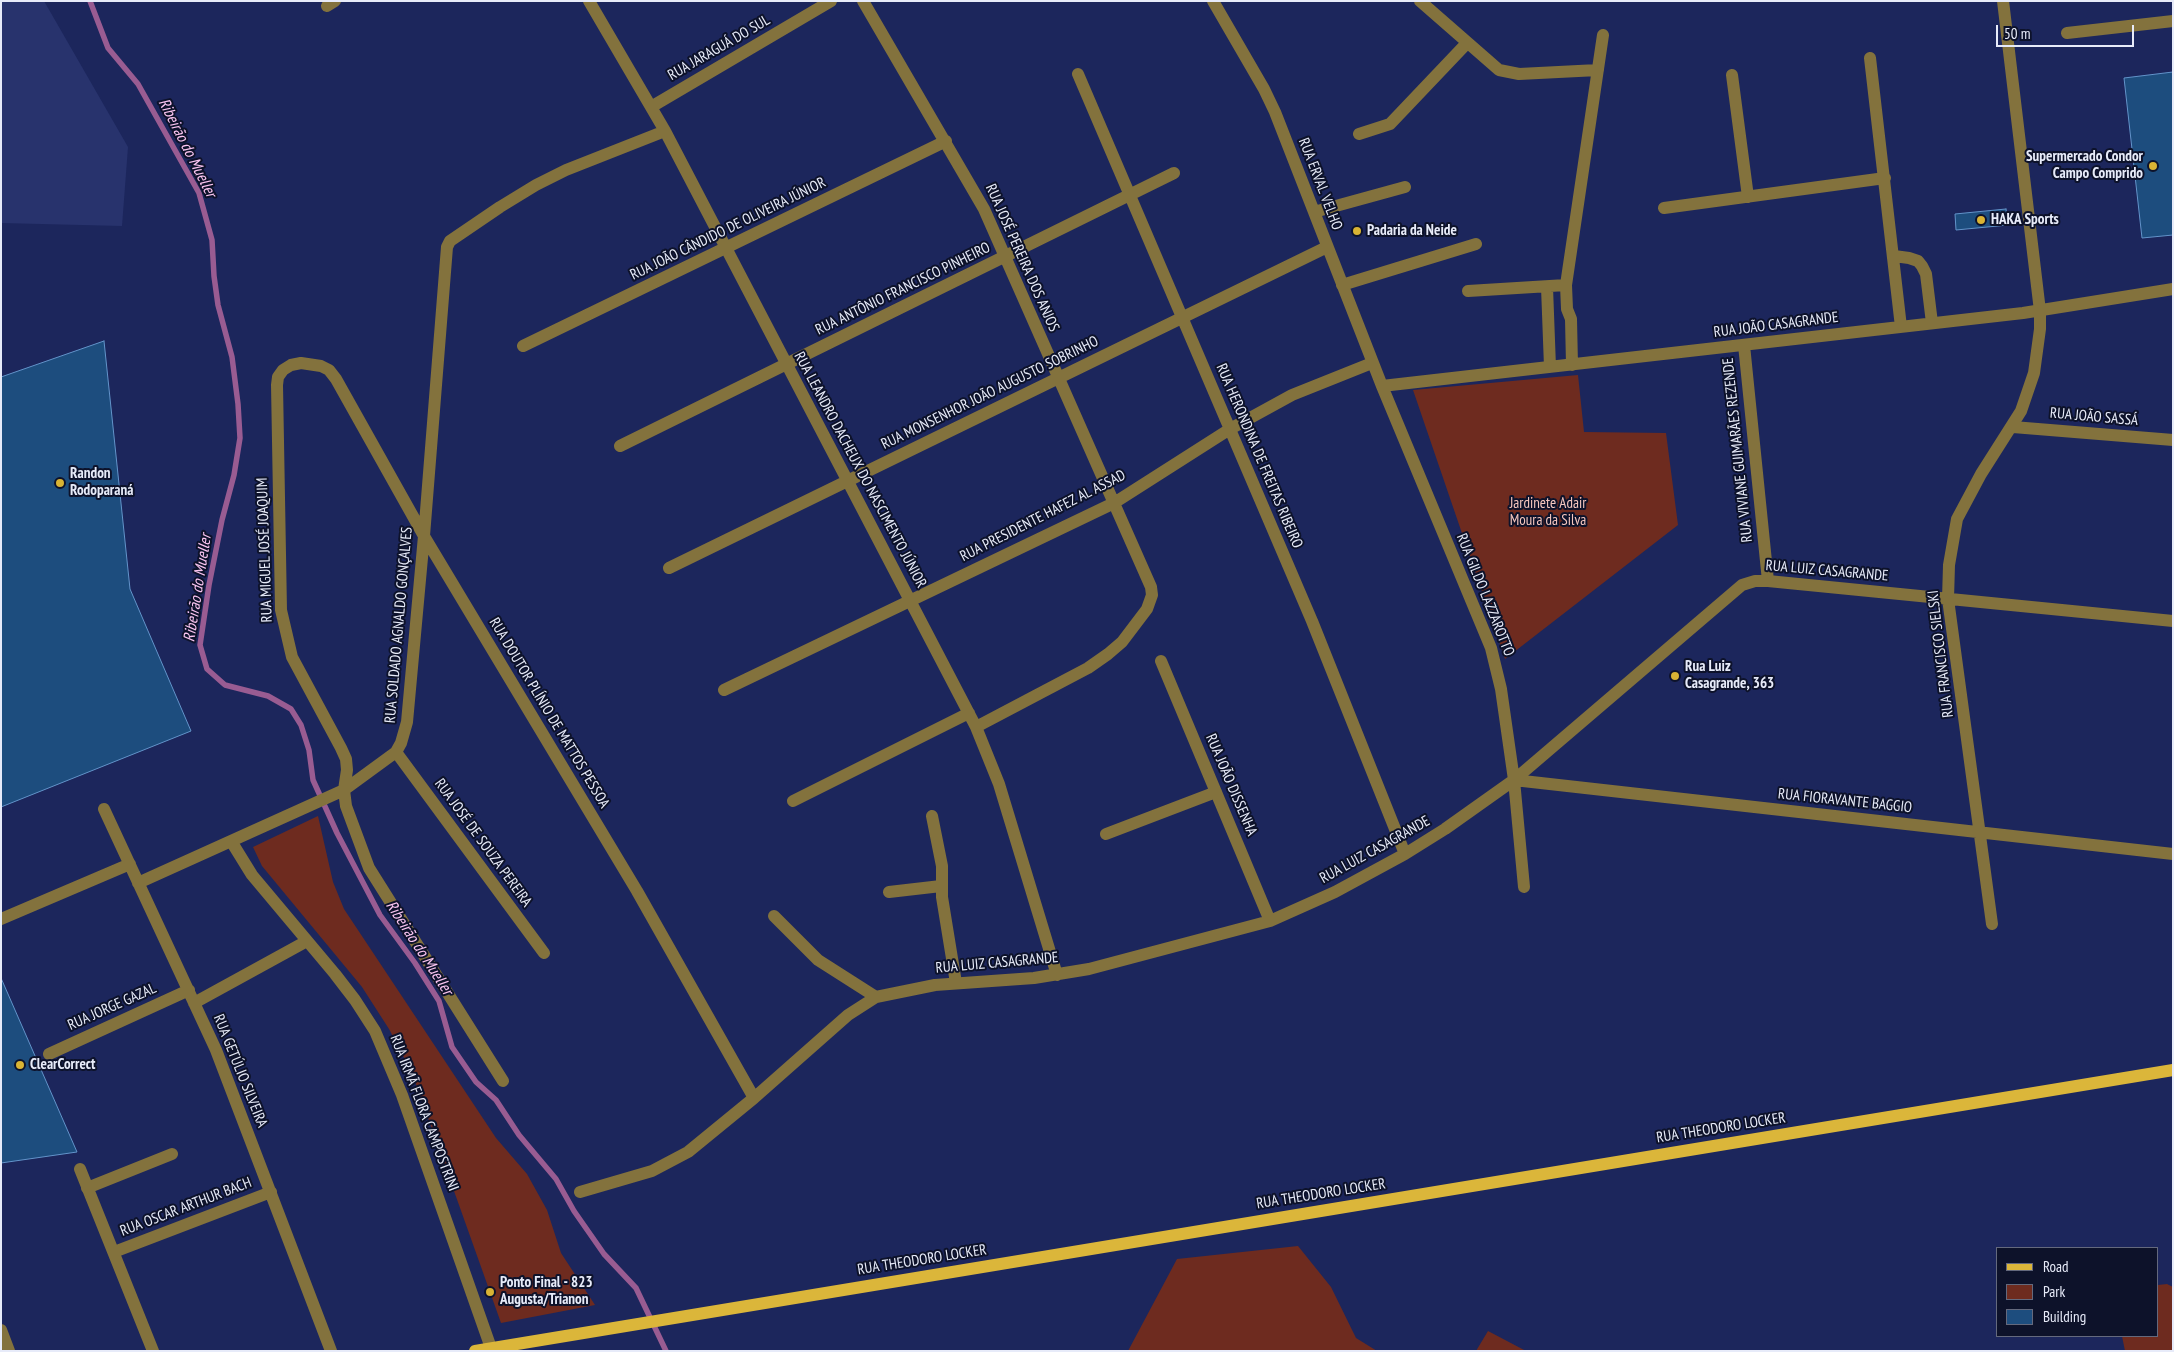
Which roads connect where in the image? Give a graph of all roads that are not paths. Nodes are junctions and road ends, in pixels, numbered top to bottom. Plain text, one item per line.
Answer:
1 (589, 1) edge
2 (831, 1) edge
3 (863, 1) edge
4 (1213, 1) edge
5 (1420, 1) edge
6 (2003, 1) edge
7 (2173, 21) edge
8 (2066, 33) dead end
9 (1603, 36) dead end
10 (1466, 43) junction
11 (1870, 58) dead end
12 (1598, 70) junction
13 (1078, 74) dead end
14 (1732, 75) dead end
15 (651, 107) junction
16 (665, 130) junction
17 (1359, 134) dead end
18 (946, 141) junction
19 (1174, 174) dead end
20 (1885, 178) junction
21 (1405, 187) dead end
22 (1130, 195) junction
23 (1748, 197) junction
24 (1664, 208) dead end
25 (1314, 212) junction
26 (1476, 244) dead end
27 (1326, 247) junction
28 (726, 248) junction
29 (1894, 256) junction
30 (1004, 257) junction
31 (1342, 285) junction
32 (1566, 285) junction
33 (1547, 286) junction
34 (2173, 289) edge
35 (1468, 291) dead end
36 (2040, 311) junction
37 (1182, 317) junction
38 (1932, 323) junction
39 (1900, 327) junction
40 (1744, 345) junction
41 (523, 346) dead end
42 (301, 363) joint
43 (1372, 363) junction
44 (787, 364) junction
45 (1572, 364) junction
46 (1550, 367) junction
47 (1058, 378) junction
48 (1382, 386) junction
49 (2013, 427) junction
50 (1230, 428) junction
51 (2173, 440) edge
52 (620, 446) dead end
53 (848, 481) junction
54 (1114, 503) junction
55 (424, 536) junction
56 (669, 568) dead end
57 (1768, 581) junction
58 (1948, 599) junction
59 (910, 600) junction
60 (2173, 621) edge
61 (1161, 661) dead end
62 (724, 690) dead end
63 (969, 712) junction
64 (976, 728) junction
65 (396, 752) junction
66 (1514, 780) junction
67 (344, 790) junction
68 (1216, 792) junction
69 (793, 801) dead end
70 (104, 809) dead end
71 (932, 816) dead end
72 (1980, 833) junction
73 (1106, 834) dead end
74 (231, 841) junction
75 (1405, 854) junction
76 (2173, 854) edge
77 (130, 864) junction
78 (138, 883) junction
79 (942, 886) junction
80 (1524, 887) dead end
81 (890, 892) dead end
82 (774, 916) dead end
83 (1, 919) edge
84 (1270, 921) junction
85 (1992, 924) dead end
86 (307, 941) junction
87 (544, 953) dead end
88 (1057, 975) junction
89 (956, 983) junction
90 (188, 990) junction
91 (876, 998) junction
92 (194, 1003) junction
93 (48, 1054) dead end
94 (2173, 1070) edge
95 (503, 1081) dead end
96 (754, 1098) junction
97 (172, 1154) dead end
98 (80, 1169) dead end
99 (87, 1188) junction
100 (271, 1192) junction
101 (580, 1192) dead end
102 (114, 1252) junction
103 (1, 1330) edge
104 (491, 1348) junction
105 (9, 1351) edge
106 (153, 1351) edge
107 (331, 1351) edge
108 (476, 1351) edge

1 - 15 street, RUA LEANDRO DACHEUX DO NASCIMENTO JÚNIOR
2 - 15 street, RUA JARAGUÁ DO SUL
3 - 18 street, RUA JOSÉ PEREIRA DOS ANJOS
4 - 25 street, RUA ERVAL VELHO
5 - 10 street
6 - 36 street, RUA FRANCISCO SIELSKI
7 - 8 street
9 - 12 street
10 - 12 street
10 - 17 street
11 - 20 street
12 - 32 street
13 - 22 street, RUA HERONDINA DE FREITAS RIBEIRO
14 - 23 street
15 - 16 street, RUA LEANDRO DACHEUX DO NASCIMENTO JÚNIOR
16 - 28 street, RUA LEANDRO DACHEUX DO NASCIMENTO JÚNIOR
16 - 55 street, RUA SOLDADO AGNALDO GONÇALVES
18 - 28 street, RUA JOÃO CÂNDIDO DE OLIVEIRA JÚNIOR
18 - 30 street, RUA JOSÉ PEREIRA DOS ANJOS
19 - 22 street, RUA ANTÔNIO FRANCISCO PINHEIRO
20 - 23 street
20 - 29 street
21 - 25 street
22 - 30 street, RUA ANTÔNIO FRANCISCO PINHEIRO
22 - 37 street, RUA HERONDINA DE FREITAS RIBEIRO
23 - 24 street
25 - 27 street, RUA ERVAL VELHO
26 - 31 street
27 - 31 street, RUA ERVAL VELHO
27 - 37 street, RUA MONSENHOR JOÃO AUGUSTO SOBRINHO
28 - 41 street, RUA JOÃO CÂNDIDO DE OLIVEIRA JÚNIOR
28 - 44 street, RUA LEANDRO DACHEUX DO NASCIMENTO JÚNIOR
29 - 38 street
29 - 39 street
30 - 44 street, RUA ANTÔNIO FRANCISCO PINHEIRO
30 - 47 street, RUA JOSÉ PEREIRA DOS ANJOS
31 - 43 street, RUA ERVAL VELHO
32 - 33 street
32 - 45 street
33 - 35 street
33 - 46 street
34 - 36 street, RUA JOÃO CASAGRANDE
36 - 38 street, RUA JOÃO CASAGRANDE
36 - 49 street, RUA FRANCISCO SIELSKI
37 - 47 street, RUA MONSENHOR JOÃO AUGUSTO SOBRINHO
37 - 50 street, RUA HERONDINA DE FREITAS RIBEIRO
38 - 39 street, RUA JOÃO CASAGRANDE
39 - 40 street, RUA JOÃO CASAGRANDE
40 - 45 street, RUA JOÃO CASAGRANDE
40 - 57 street, RUA VIVIANE GUIMARÃES REZENDE
42 - 55 street, RUA DOUTOR PLÍNIO DE MATTOS PESSOA
42 - 67 street, RUA MIGUEL JOSÉ JOAQUIM
43 - 48 street, RUA ERVAL VELHO
43 - 50 street, RUA PRESIDENTE HAFEZ AL ASSAD
44 - 52 street, RUA ANTÔNIO FRANCISCO PINHEIRO
44 - 53 street, RUA LEANDRO DACHEUX DO NASCIMENTO JÚNIOR
45 - 46 street, RUA JOÃO CASAGRANDE
46 - 48 street, RUA JOÃO CASAGRANDE
47 - 53 street, RUA MONSENHOR JOÃO AUGUSTO SOBRINHO
47 - 54 street, RUA JOSÉ PEREIRA DOS ANJOS
48 - 66 street, RUA GILDO LAZZAROTTO
49 - 51 street, RUA JOÃO SASSÁ
49 - 58 street, RUA FRANCISCO SIELSKI
50 - 54 street, RUA PRESIDENTE HAFEZ AL ASSAD
50 - 75 street, RUA HERONDINA DE FREITAS RIBEIRO
53 - 56 street, RUA MONSENHOR JOÃO AUGUSTO SOBRINHO
53 - 59 street, RUA LEANDRO DACHEUX DO NASCIMENTO JÚNIOR
54 - 59 street, RUA PRESIDENTE HAFEZ AL ASSAD
54 - 64 street, RUA JOSÉ PEREIRA DOS ANJOS
55 - 65 street, RUA SOLDADO AGNALDO GONÇALVES
55 - 96 street, RUA DOUTOR PLÍNIO DE MATTOS PESSOA
57 - 58 street, RUA LUIZ CASAGRANDE
57 - 66 street, RUA LUIZ CASAGRANDE
58 - 60 street, RUA LUIZ CASAGRANDE
58 - 72 street, RUA FRANCISCO SIELSKI
59 - 62 street, RUA PRESIDENTE HAFEZ AL ASSAD
59 - 63 street, RUA LEANDRO DACHEUX DO NASCIMENTO JÚNIOR
61 - 68 street, RUA JOÃO DISSENHA
63 - 64 street, RUA LEANDRO DACHEUX DO NASCIMENTO JÚNIOR
63 - 69 street
64 - 88 street, RUA LEANDRO DACHEUX DO NASCIMENTO JÚNIOR
65 - 67 street
65 - 87 street, RUA JOSÉ DE SOUZA PEREIRA
66 - 72 street, RUA FIORAVANTE BAGGIO
66 - 75 street, RUA LUIZ CASAGRANDE
66 - 80 street, RUA GILDO LAZZAROTTO
67 - 74 street
67 - 95 street, RUA MIGUEL JOSÉ JOAQUIM
68 - 73 street
68 - 84 street, RUA JOÃO DISSENHA
70 - 77 street, RUA GETÚLIO SILVEIRA
71 - 79 street
72 - 76 street, RUA FIORAVANTE BAGGIO
72 - 85 street, RUA FRANCISCO SIELSKI
74 - 78 street
74 - 86 street, RUA IRMÃ FLORA CAMPOSTRINI
75 - 84 street, RUA LUIZ CASAGRANDE
77 - 78 street, RUA GETÚLIO SILVEIRA
77 - 83 street
78 - 90 street, RUA GETÚLIO SILVEIRA
79 - 81 street
79 - 89 street
82 - 91 street
84 - 88 street, RUA LUIZ CASAGRANDE
86 - 92 street
86 - 104 street, RUA IRMÃ FLORA CAMPOSTRINI
88 - 89 street, RUA LUIZ CASAGRANDE
89 - 91 street, RUA LUIZ CASAGRANDE
90 - 92 street, RUA GETÚLIO SILVEIRA
90 - 93 street, RUA JORGE GAZAL
91 - 96 street, RUA LUIZ CASAGRANDE
92 - 100 street, RUA GETÚLIO SILVEIRA
94 - 104 main road, RUA THEODORO LOCKER
96 - 101 street, RUA LUIZ CASAGRANDE
97 - 99 street
98 - 99 street
99 - 102 street
100 - 102 street, RUA OSCAR ARTHUR BACH
100 - 107 street, RUA GETÚLIO SILVEIRA
102 - 106 street
103 - 105 street
104 - 108 main road, RUA THEODORO LOCKER

